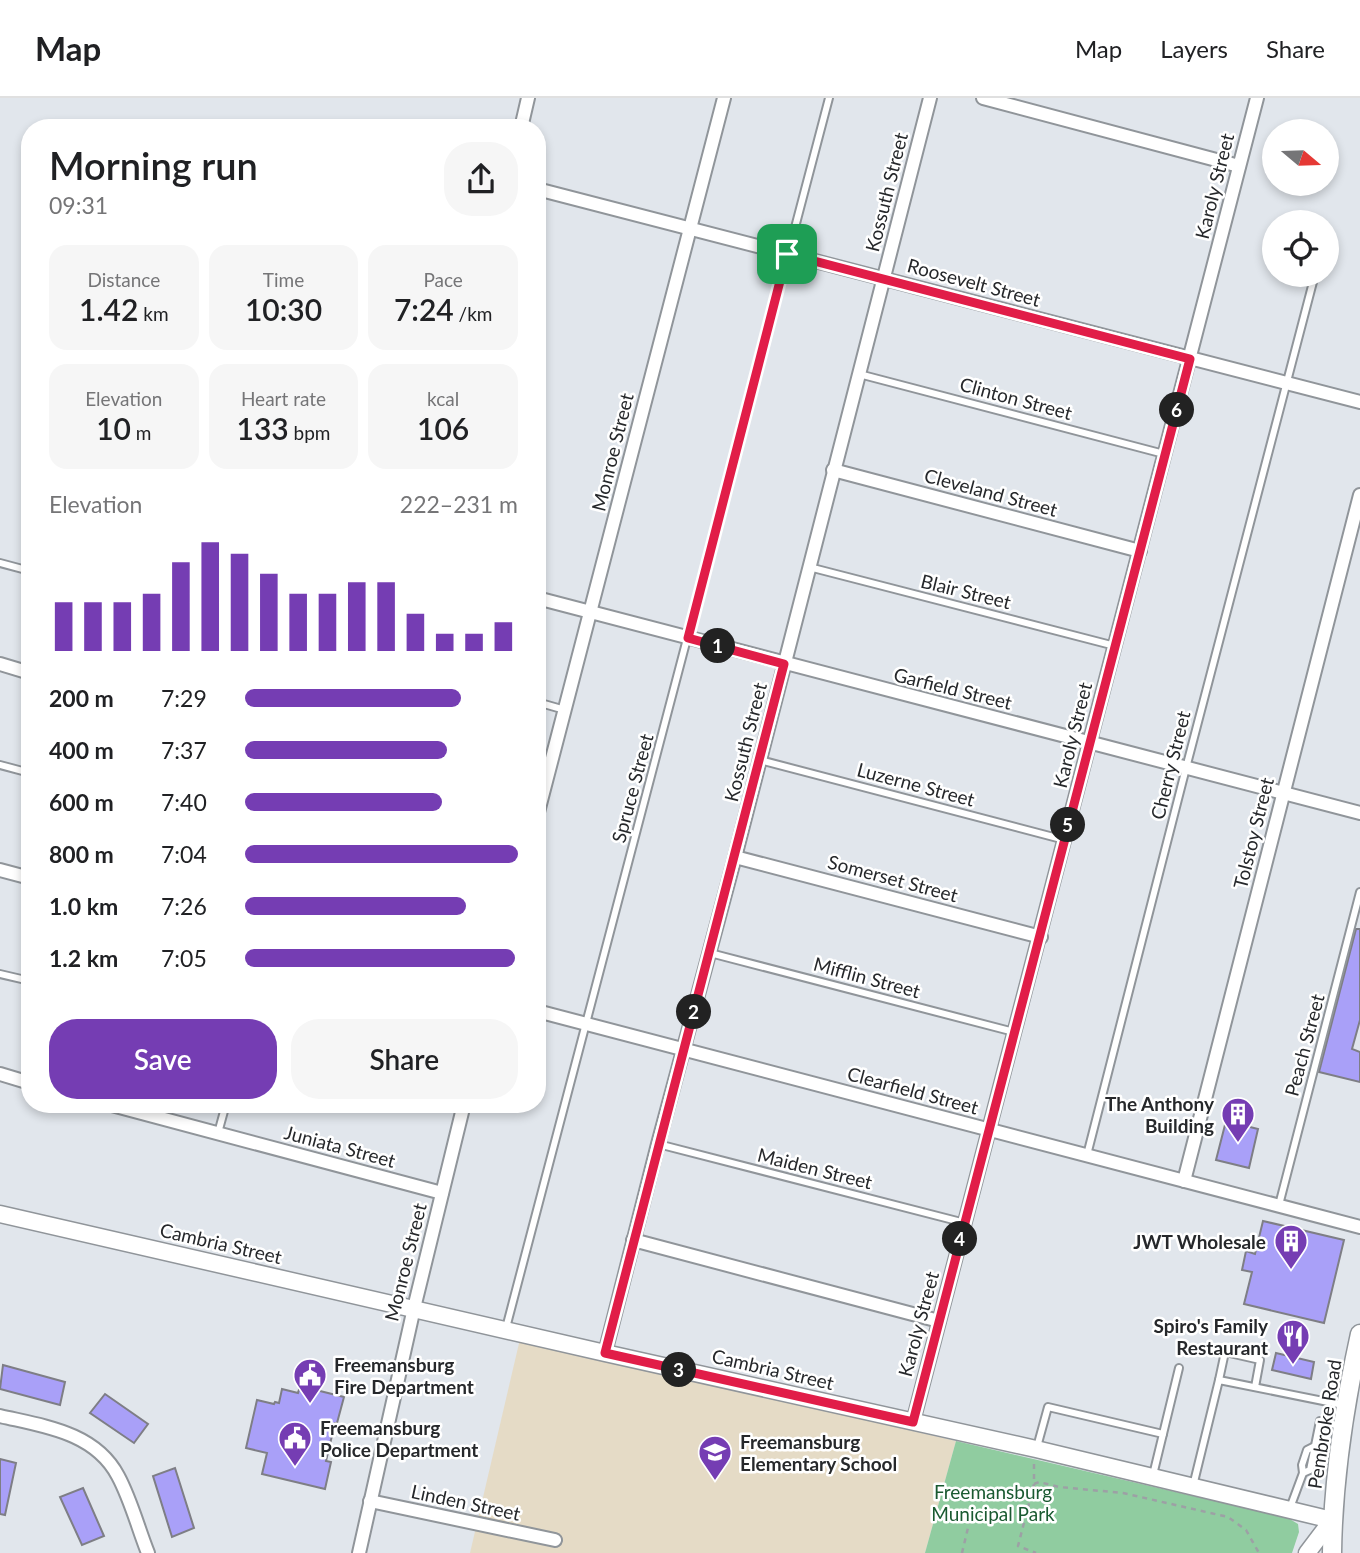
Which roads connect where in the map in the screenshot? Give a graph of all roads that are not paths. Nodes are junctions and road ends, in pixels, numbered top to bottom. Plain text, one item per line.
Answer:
1 (528, 98) edge
2 (724, 98) edge
3 (829, 98) edge
4 (930, 98) edge
5 (983, 98) edge
6 (1257, 98) edge
7 (523, 119) edge
8 (1239, 166) junction
9 (546, 190) edge
10 (689, 229) junction
11 (787, 254) junction
12 (883, 279) junction
13 (1312, 287) edge
14 (1190, 359) junction
15 (858, 373) junction
16 (1286, 384) junction
17 (1360, 402) edge
18 (1166, 454) junction
19 (833, 470) junction
20 (1360, 495) edge
21 (1140, 551) junction
22 (0, 563) edge
23 (809, 567) junction
24 (21, 569) edge
25 (546, 600) edge
26 (591, 613) junction
27 (688, 638) junction
28 (1115, 646) junction
29 (0, 664) edge
30 (784, 664) junction
31 (21, 670) edge
32 (546, 705) edge
33 (565, 710) junction
34 (1089, 743) junction
35 (760, 760) junction
36 (0, 765) edge
37 (1186, 768) junction
38 (21, 771) edge
39 (546, 780) edge
40 (1283, 793) junction
41 (1360, 813) edge
42 (1065, 840) junction
43 (735, 857) junction
44 (0, 870) edge
45 (21, 876) edge
46 (1360, 892) edge
47 (1041, 937) junction
48 (710, 953) junction
49 (0, 974) edge
50 (21, 979) edge
51 (546, 1013) edge
52 (587, 1024) junction
53 (1016, 1032) junction
54 (684, 1049) junction
55 (0, 1074) edge
56 (21, 1080) edge
57 (141, 1113) edge
58 (224, 1113) edge
59 (462, 1113) edge
60 (990, 1130) junction
61 (218, 1134) junction
62 (658, 1144) junction
63 (1087, 1155) junction
64 (1184, 1181) junction
65 (442, 1193) junction
66 (1279, 1205) junction
67 (0, 1214) edge
68 (965, 1223) junction
69 (1360, 1227) edge
70 (633, 1240) junction
71 (414, 1308) junction
72 (939, 1321) junction
73 (505, 1329) junction
74 (1360, 1334) edge
75 (605, 1353) junction
76 (1179, 1368) dead end
77 (1219, 1380) junction
78 (1255, 1387) junction
79 (1345, 1405) junction
80 (0, 1416) edge
81 (913, 1422) junction
82 (1341, 1426) junction
83 (1163, 1434) junction
84 (1035, 1457) junction
85 (1153, 1476) junction
86 (1193, 1486) junction
87 (370, 1501) junction
88 (1290, 1509) junction
89 (1332, 1520) junction
90 (555, 1540) dead end
91 (148, 1553) edge
92 (359, 1553) edge
93 (1307, 1553) edge
94 (1332, 1553) edge

1 - 7 street
2 - 10 street, Monroe Street
3 - 11 lane, Spruce Street
4 - 12 street, Kossuth Street
5 - 8 street
6 - 8 street, Karoly Street
8 - 14 street, Karoly Street
9 - 10 street, Roosevelt Street
10 - 11 street, Roosevelt Street
10 - 26 street, Monroe Street
11 - 12 street, Roosevelt Street
11 - 27 lane, Spruce Street
12 - 14 street, Roosevelt Street
12 - 15 street, Kossuth Street
13 - 16 lane, Cherry Street
14 - 16 street, Roosevelt Street
14 - 18 street, Karoly Street
15 - 18 lane, Clinton Street
15 - 19 street, Kossuth Street
16 - 17 street, Roosevelt Street
16 - 37 lane, Cherry Street
18 - 21 street, Karoly Street
19 - 21 street, Cleveland Street
19 - 23 street, Kossuth Street
20 - 40 street, Tolstoy Street
21 - 28 street, Karoly Street
22 - 24 lane
23 - 28 lane, Blair Street
23 - 30 street, Kossuth Street
25 - 26 street, Garfield Street
26 - 27 street, Garfield Street
26 - 33 street, Monroe Street
27 - 30 street, Garfield Street
27 - 52 lane, Spruce Street
28 - 34 street, Karoly Street
29 - 31 street
30 - 34 street, Garfield Street
30 - 35 street, Kossuth Street
32 - 33 lane
33 - 39 street, Monroe Street
34 - 37 street, Garfield Street
34 - 42 street, Karoly Street
35 - 42 lane, Luzerne Street
35 - 43 street, Kossuth Street
36 - 38 lane
37 - 40 street, Garfield Street
37 - 63 lane, Cherry Street
40 - 41 street, Garfield Street
40 - 64 street, Tolstoy Street
42 - 47 street, Karoly Street
43 - 47 street, Somerset Street
43 - 48 street, Kossuth Street
44 - 45 street
46 - 66 lane, Peach Street
47 - 53 street, Karoly Street
48 - 53 lane, Mifflin Street
48 - 54 street, Kossuth Street
49 - 50 lane
51 - 52 street, Clearfield Street
52 - 54 street, Clearfield Street
52 - 73 lane, Spruce Street
53 - 60 street, Karoly Street
54 - 60 street, Clearfield Street
54 - 62 street, Kossuth Street
55 - 56 street
57 - 61 street, Juniata Street
58 - 61 lane
59 - 65 street, Monroe Street
60 - 63 street, Clearfield Street
60 - 68 street, Karoly Street
61 - 65 street, Juniata Street
62 - 68 lane, Maiden Street
62 - 70 street, Kossuth Street
63 - 64 street, Clearfield Street
64 - 66 street, Clearfield Street
65 - 71 street, Monroe Street
66 - 69 street, Clearfield Street
67 - 71 street, Cambria Street
68 - 72 street, Karoly Street
70 - 72 street
70 - 75 street, Kossuth Street
71 - 73 street, Cambria Street
71 - 87 street, Monroe Street
72 - 81 street, Karoly Street
73 - 75 street, Cambria Street
74 - 79 main road, Pembroke Road
75 - 81 street, Cambria Street
76 - 83 lane
77 - 78 lane
77 - 78 lane
77 - 86 lane
78 - 79 lane
79 - 82 main road, Pembroke Road
80 - 91 street
81 - 84 street, Cambria Street
82 - 88 lane
82 - 89 main road, Pembroke Road
83 - 84 lane
83 - 85 lane
84 - 85 street, Cambria Street
85 - 86 street, Cambria Street
86 - 88 street, Cambria Street
87 - 90 street, Linden Street
87 - 92 street, Monroe Street
88 - 89 street, Cambria Street
89 - 93 street
89 - 94 main road, Pembroke Road

